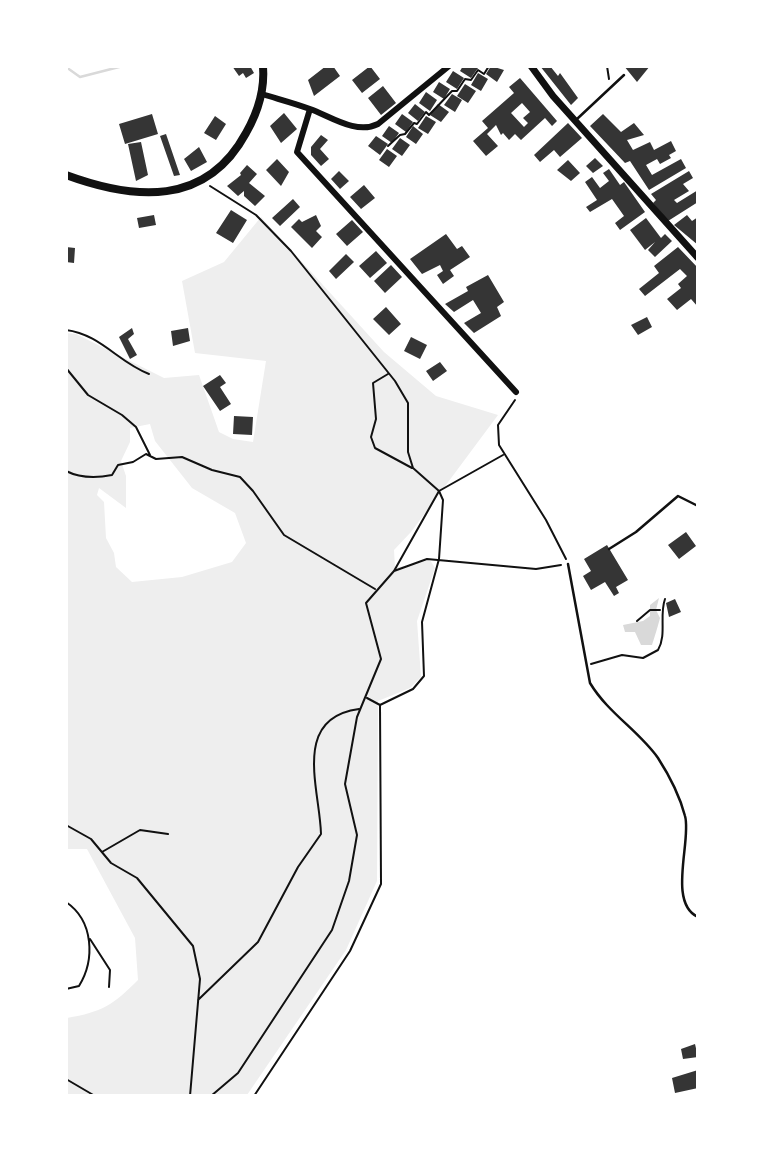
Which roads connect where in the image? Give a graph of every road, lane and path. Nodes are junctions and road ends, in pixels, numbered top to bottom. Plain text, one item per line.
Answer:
1 (263, 66) edge
2 (449, 66) edge
3 (489, 66) edge
4 (531, 66) edge
5 (607, 66) edge
6 (624, 75) dead end
7 (612, 86) junction
8 (262, 94) junction
9 (310, 109) junction
10 (575, 121) junction
11 (388, 146) dead end
12 (66, 175) edge
13 (201, 180) junction
14 (698, 258) edge
15 (66, 330) edge
16 (66, 368) edge
17 (149, 373) dead end
18 (389, 373) junction
19 (516, 392) joint
20 (503, 455) junction
21 (151, 456) junction
22 (413, 468) junction
23 (66, 471) edge
24 (439, 491) junction
25 (696, 505) dead end
26 (609, 549) dead end
27 (439, 559) junction
28 (568, 564) junction
29 (394, 571) junction
30 (376, 590) junction
31 (665, 599) dead end
32 (659, 610) junction
33 (637, 621) dead end
34 (598, 662) dead end
35 (366, 698) junction
36 (380, 705) junction
37 (361, 709) junction
38 (66, 825) edge
39 (168, 834) dead end
40 (102, 852) junction
41 (66, 902) edge
42 (698, 917) edge
43 (89, 938) junction
44 (109, 987) dead end
45 (66, 989) edge
46 (198, 1000) junction
47 (66, 1079) edge
48 (95, 1096) edge
49 (190, 1096) edge
50 (211, 1096) edge
51 (254, 1096) edge

1 - 8 main road
2 - 9 street
3 - 11 path
4 - 10 street
5 - 7 path
6 - 7 lane
7 - 10 lane
8 - 9 street
8 - 13 main road
9 - 19 street
10 - 14 street
12 - 13 main road
13 - 18 path
15 - 17 path
16 - 21 path
18 - 22 path
18 - 22 path
19 - 20 path
20 - 24 path
20 - 28 path
21 - 23 path
21 - 30 path
22 - 24 path
24 - 27 path
24 - 29 path
25 - 26 lane
27 - 28 path
27 - 29 path
27 - 36 path
28 - 42 lane
29 - 30 path
30 - 35 path
31 - 32 path
32 - 33 path
32 - 34 path
35 - 36 path
35 - 37 path
36 - 51 path
37 - 46 path
37 - 50 path
38 - 40 path
39 - 40 path
40 - 46 path
41 - 43 path
43 - 44 path
43 - 45 path
46 - 49 path
47 - 48 path

